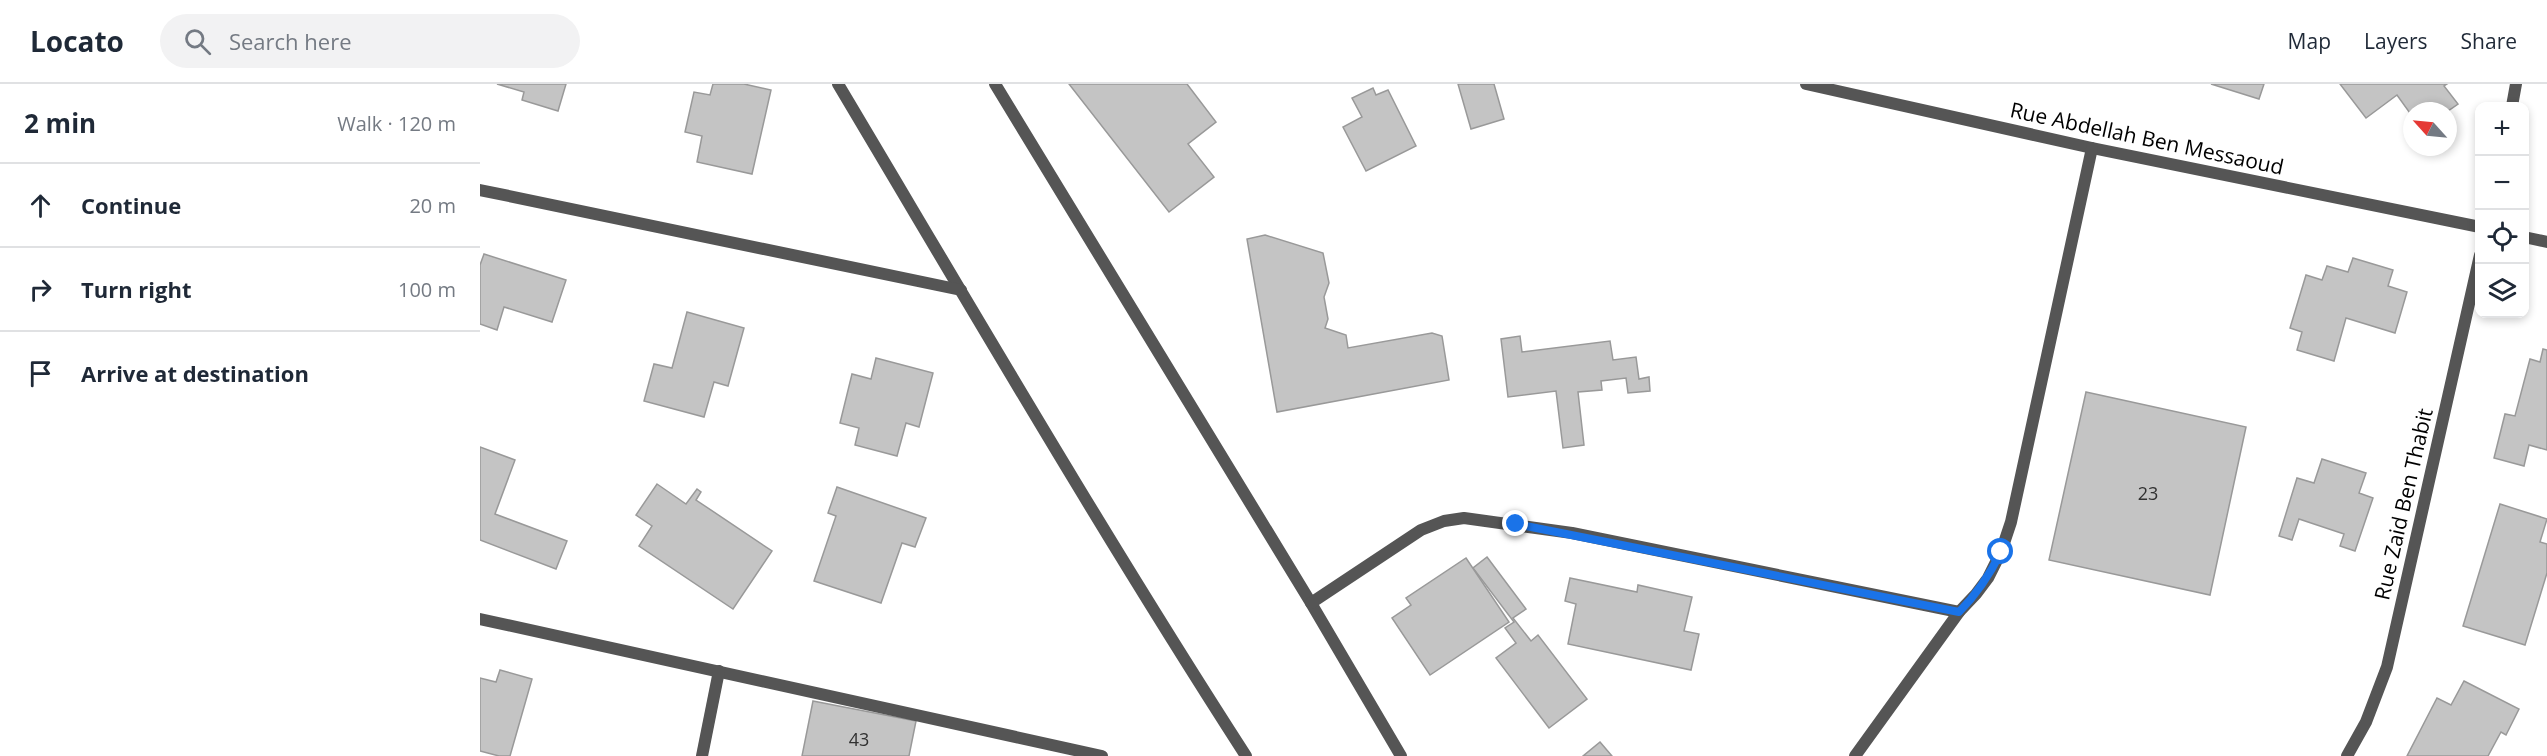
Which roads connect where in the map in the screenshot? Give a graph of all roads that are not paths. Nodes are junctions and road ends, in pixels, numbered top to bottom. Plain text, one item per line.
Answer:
1 (838, 84) edge
2 (995, 84) edge
3 (1806, 84) edge
4 (2516, 84) edge
5 (2513, 102) edge
6 (2092, 148) junction
7 (480, 190) edge
8 (2475, 226) edge
9 (2529, 238) edge
10 (2547, 242) edge
11 (2478, 264) edge
12 (961, 290) junction
13 (1311, 603) junction
14 (1959, 612) junction
15 (480, 619) edge
16 (719, 671) junction
17 (702, 756) edge
18 (1102, 756) edge
19 (1246, 756) edge
20 (1401, 756) edge
21 (1855, 756) edge
22 (2347, 756) edge

1 - 12 street
2 - 13 street
3 - 6 street, Rue Abdellah Ben Messaoud
4 - 5 street
6 - 8 street, Rue Abdellah Ben Messaoud
6 - 14 street
7 - 12 street
9 - 10 street
11 - 22 street, Rue Zaid Ben Thabit
12 - 19 street
13 - 14 street
13 - 20 street
14 - 21 street
15 - 16 street
16 - 17 street
16 - 18 street

